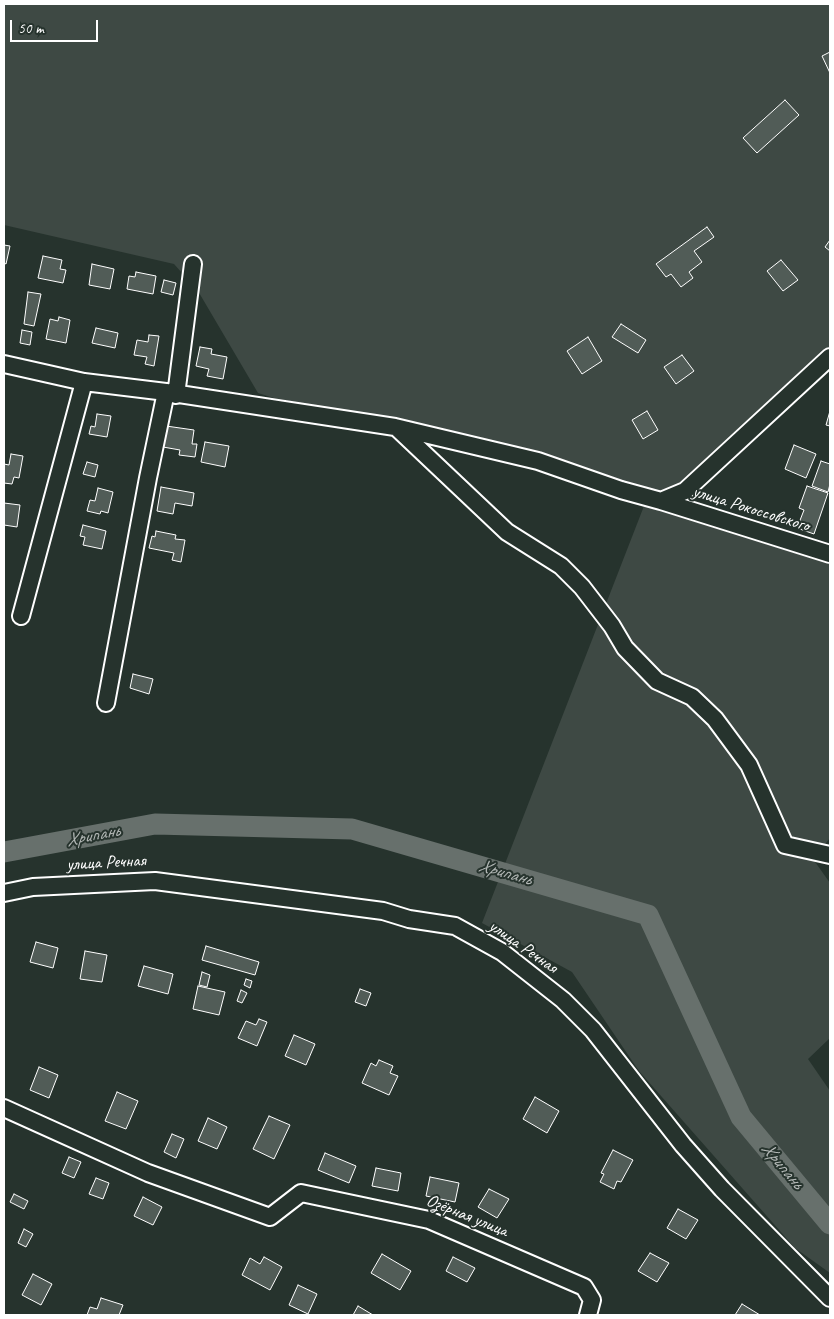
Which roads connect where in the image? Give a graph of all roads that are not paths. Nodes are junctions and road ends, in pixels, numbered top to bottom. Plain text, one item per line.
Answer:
1 (193, 264) dead end
2 (830, 357) edge
3 (4, 364) edge
4 (84, 382) junction
5 (171, 393) junction
6 (396, 427) junction
7 (661, 501) junction
8 (830, 554) edge
9 (22, 616) dead end
10 (106, 703) dead end
11 (830, 855) edge
12 (4, 893) edge
13 (4, 1108) edge
14 (830, 1298) edge
15 (588, 1315) edge

1 - 5 street
2 - 7 street
3 - 4 street, улица Рокоссовского
4 - 5 street, улица Рокоссовского
4 - 9 street
5 - 6 street, улица Рокоссовского
5 - 10 street
6 - 7 street, улица Рокоссовского
6 - 11 street
7 - 8 street, улица Рокоссовского
12 - 14 street, улица Речная
13 - 15 street, Озёрная улица

